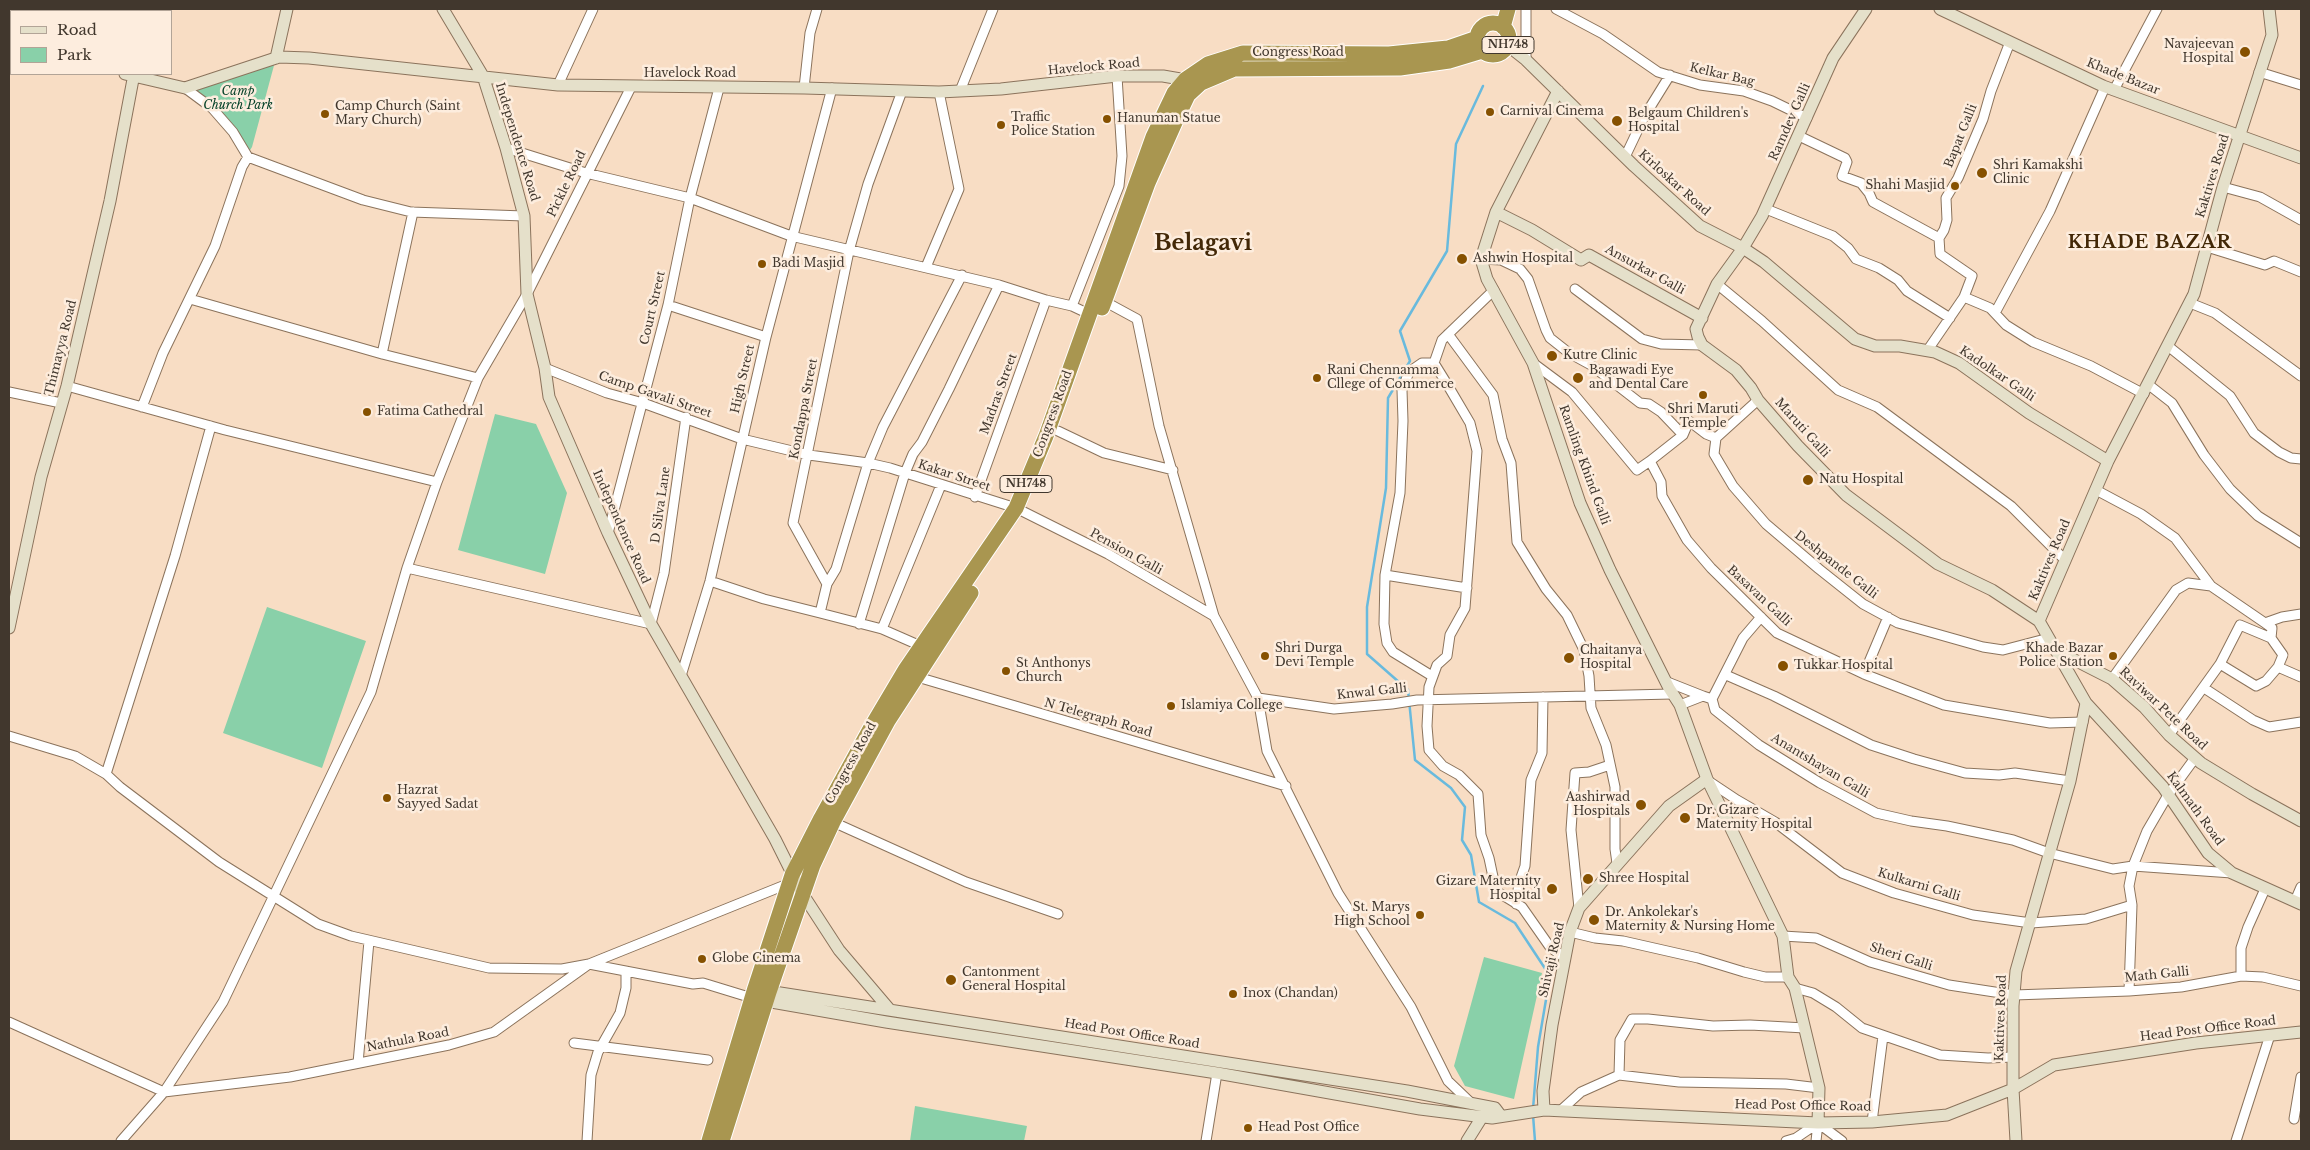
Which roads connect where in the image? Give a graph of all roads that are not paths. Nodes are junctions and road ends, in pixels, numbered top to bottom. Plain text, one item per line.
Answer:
1 (287, 9) edge
2 (443, 9) edge
3 (593, 9) edge
4 (817, 9) edge
5 (993, 9) edge
6 (1508, 9) edge
7 (1526, 9) edge
8 (1556, 9) edge
9 (1866, 9) edge
10 (1940, 9) edge
11 (2156, 9) edge
12 (2269, 9) edge
13 (1496, 20) edge
14 (2010, 42) junction
15 (1480, 44) junction
16 (1507, 45) junction
17 (276, 58) junction
18 (1526, 60) junction
19 (2259, 72) junction
20 (131, 75) edge
21 (135, 75) edge
22 (1670, 75) junction
23 (482, 76) junction
24 (1117, 76) junction
25 (1193, 81) junction
26 (558, 85) junction
27 (2301, 85) edge
28 (631, 87) junction
29 (185, 88) junction
30 (719, 88) junction
31 (804, 88) junction
32 (832, 88) junction
33 (2110, 88) junction
34 (902, 90) junction
35 (1558, 91) junction
36 (939, 92) junction
37 (960, 92) junction
38 (1807, 118) junction
39 (2240, 135) junction
40 (1799, 136) junction
41 (506, 148) junction
42 (248, 157) junction
43 (1625, 157) junction
44 (2301, 158) edge
45 (586, 173) junction
46 (2223, 187) junction
47 (690, 198) junction
48 (1766, 208) junction
49 (413, 212) junction
50 (1496, 212) junction
51 (524, 216) junction
52 (2301, 220) edge
53 (791, 236) junction
54 (1939, 238) junction
55 (2207, 247) junction
56 (1743, 248) junction
57 (849, 251) junction
58 (1481, 259) junction
59 (926, 267) junction
60 (2301, 272) edge
61 (962, 275) junction
62 (1717, 284) junction
63 (999, 285) junction
64 (1575, 289) dead end
65 (1494, 290) junction
66 (528, 294) junction
67 (1964, 297) junction
68 (190, 299) junction
69 (1046, 300) junction
70 (1100, 300) junction
71 (2190, 303) junction
72 (668, 304) junction
73 (1072, 306) junction
74 (1995, 313) junction
75 (1089, 314) junction
76 (1702, 318) junction
77 (1950, 318) junction
78 (1448, 334) junction
79 (766, 337) junction
80 (1702, 346) junction
81 (2168, 346) junction
82 (1928, 351) junction
83 (382, 354) junction
84 (1434, 363) junction
85 (1533, 363) junction
86 (546, 368) junction
87 (2301, 376) edge
88 (478, 378) junction
89 (67, 386) junction
90 (2146, 390) junction
91 (9, 392) edge
92 (1758, 400) junction
93 (61, 403) junction
94 (643, 403) junction
95 (142, 407) junction
96 (686, 417) junction
97 (211, 426) junction
98 (1058, 431) junction
99 (1683, 434) junction
100 (1716, 438) junction
101 (742, 439) junction
102 (809, 455) junction
103 (2301, 459) edge
104 (1650, 461) junction
105 (2108, 461) junction
106 (868, 463) junction
107 (1173, 470) junction
108 (905, 474) junction
109 (437, 482) junction
110 (941, 485) junction
111 (2096, 490) junction
112 (975, 497) junction
113 (1020, 510) junction
114 (608, 533) junction
115 (2301, 543) edge
116 (2065, 560) junction
117 (406, 568) junction
118 (1385, 575) junction
119 (710, 581) junction
120 (827, 584) junction
121 (2211, 586) junction
122 (1467, 588) junction
123 (820, 613) junction
124 (2301, 614) edge
125 (1214, 616) junction
126 (1760, 617) junction
127 (1888, 618) junction
128 (2039, 621) junction
129 (2265, 623) junction
130 (651, 624) junction
131 (859, 624) junction
132 (9, 628) edge
133 (882, 629) junction
134 (2048, 638) junction
135 (2270, 638) junction
136 (928, 648) junction
137 (2056, 650) junction
138 (2220, 664) junction
139 (2278, 667) junction
140 (911, 674) junction
141 (1864, 674) junction
142 (1726, 675) junction
143 (682, 676) junction
144 (1432, 676) junction
145 (2301, 676) edge
146 (2112, 679) junction
147 (1665, 681) junction
148 (2204, 688) junction
149 (1672, 694) junction
150 (1589, 695) junction
151 (1543, 697) junction
152 (1258, 698) junction
153 (1707, 698) junction
154 (1429, 700) junction
155 (2086, 704) junction
156 (1680, 705) junction
157 (2082, 722) junction
158 (2301, 722) edge
159 (2169, 735) junction
160 (9, 736) edge
161 (2195, 758) junction
162 (1610, 765) junction
163 (106, 774) junction
164 (1707, 779) junction
165 (2070, 781) junction
166 (1286, 786) junction
167 (2168, 795) junction
168 (2301, 821) edge
169 (833, 822) junction
170 (2049, 853) junction
171 (1617, 863) junction
172 (2133, 866) junction
173 (2232, 873) junction
174 (791, 879) junction
175 (2301, 887) edge
176 (2265, 889) junction
177 (802, 893) junction
178 (273, 895) junction
179 (2298, 903) edge
180 (1516, 904) junction
181 (2132, 905) junction
182 (1579, 908) junction
183 (1058, 914) dead end
184 (2031, 922) junction
185 (1570, 932) junction
186 (1783, 936) junction
187 (369, 941) junction
188 (1565, 958) junction
189 (589, 964) junction
190 (626, 971) junction
191 (2241, 976) junction
192 (1788, 977) junction
193 (2301, 986) edge
194 (1795, 988) junction
195 (2130, 991) junction
196 (760, 995) junction
197 (2014, 995) junction
198 (890, 1010) junction
199 (910, 1012) junction
200 (9, 1022) edge
201 (908, 1026) junction
202 (1805, 1028) junction
203 (2301, 1032) edge
204 (2270, 1035) junction
205 (1883, 1036) junction
206 (574, 1043) dead end
207 (601, 1046) junction
208 (2013, 1057) junction
209 (708, 1060) dead end
210 (358, 1063) junction
211 (1216, 1073) junction
212 (1619, 1074) junction
213 (2301, 1078) edge
214 (1820, 1088) junction
215 (2013, 1090) junction
216 (164, 1092) junction
217 (1471, 1103) junction
218 (1540, 1111) junction
219 (1560, 1111) junction
220 (1501, 1116) junction
221 (1482, 1117) junction
222 (2294, 1119) dead end
223 (1872, 1122) junction
224 (1818, 1123) junction
225 (2016, 1140) edge
226 (121, 1141) edge
227 (587, 1141) edge
228 (709, 1141) edge
229 (722, 1141) edge
230 (1206, 1141) edge
231 (1467, 1141) edge
232 (1786, 1141) edge
233 (1816, 1141) edge
234 (1842, 1141) edge
235 (2236, 1141) edge

1 - 17 street
2 - 23 street, Independence Road
3 - 26 street
4 - 31 street
5 - 37 street
6 - 13 highway, NH748
7 - 18 street
8 - 22 street, Kelkar Bag
9 - 38 street, Ramdev Galli
10 - 14 street, Khade Bazar
11 - 33 street
12 - 19 street, Kaktives Road
13 - 15 highway, NH748
13 - 16 highway, NH748
14 - 33 street, Khade Bazar
14 - 54 street, Bapat Galli
15 - 16 highway, NH748
15 - 25 highway, Congress Road / NH748
16 - 18 street, Kirloskar Road
17 - 23 street, Havelock Road
17 - 29 street, Havelock Road
18 - 35 street, Kirloskar Road
19 - 27 street
19 - 39 street, Kaktives Road
20 - 89 street, Thimayya Road
21 - 29 street
22 - 38 street, Kelkar Bag
22 - 43 street
23 - 26 street, Havelock Road
23 - 41 street, Independence Road
24 - 25 street, Havelock Road
24 - 37 street, Havelock Road
24 - 73 street
25 - 70 highway, Congress Road / NH748
26 - 28 street, Havelock Road
28 - 30 street, Havelock Road
28 - 45 street, Pickle Road
29 - 42 street
30 - 31 street, Havelock Road
30 - 47 street, Court Street
31 - 32 street, Havelock Road
32 - 34 street, Havelock Road
32 - 53 street, High Street
33 - 39 street, Khade Bazar
33 - 74 street
34 - 36 street, Havelock Road
34 - 57 street, Kondappa Street
35 - 43 street, Kirloskar Road
35 - 50 street
36 - 37 street, Havelock Road
36 - 59 street
38 - 40 street, Ramdev Galli
39 - 44 street, Khade Bazar
39 - 46 street, Kaktives Road
40 - 48 street, Ramdev Galli
40 - 54 street
41 - 45 street
41 - 51 street, Independence Road
42 - 49 street
42 - 68 street
43 - 56 street, Kirloskar Road
45 - 47 street
45 - 66 street, Pickle Road
46 - 52 street
46 - 55 street, Kaktives Road
47 - 53 street
47 - 72 street, Court Street
48 - 56 street, Ramdev Galli
48 - 77 street
49 - 51 street
49 - 83 street
50 - 58 street
50 - 76 street, Ansurkar Galli
51 - 66 street, Independence Road
53 - 57 street
53 - 79 street, High Street
54 - 67 street
55 - 60 street
55 - 71 street, Kaktives Road
56 - 62 street, Ramdev Galli
56 - 82 street, Kadolkar Galli
57 - 59 street
57 - 102 street, Kondappa Street
58 - 65 street, Ramling Khind Galli
58 - 99 street
59 - 61 street
61 - 63 street
61 - 106 street
62 - 76 street, Ramdev Galli
62 - 116 street
63 - 69 street
63 - 108 street
64 - 80 street
65 - 78 street
65 - 85 street, Ramling Khind Galli
66 - 86 street, Independence Road
66 - 88 street, Pickle Road
67 - 74 street
67 - 77 street
68 - 83 street
68 - 95 street
69 - 73 street
69 - 112 street, Madras Street
70 - 75 highway, Congress Road / NH748
70 - 98 highway, Congress Road / NH748
70 - 107 street
71 - 81 street, Kaktives Road
71 - 87 street
72 - 79 street
72 - 94 street, Court Street
73 - 75 street
74 - 90 street
75 - 113 highway, Congress Road / NH748
76 - 80 street
77 - 82 street
78 - 84 street
78 - 150 street
79 - 101 street, High Street
80 - 92 street, Maruti Galli
81 - 90 street, Kaktives Road
81 - 103 street
82 - 105 street, Kadolkar Galli
83 - 88 street
84 - 118 street
84 - 122 street
85 - 104 street
85 - 147 street, Ramling Khind Galli
86 - 94 street, Camp Gavali Street
86 - 114 street, Independence Road
88 - 109 street, Pickle Road
89 - 93 street, Thimayya Road
89 - 95 street
90 - 105 street, Kaktives Road
90 - 115 street
91 - 93 street
92 - 100 street
92 - 128 street, Maruti Galli
93 - 132 street, Thimayya Road
94 - 96 street, Camp Gavali Street
94 - 114 street, Court Street
95 - 97 street
96 - 101 street, Camp Gavali Street
96 - 130 street, D Silva Lane
97 - 109 street
97 - 163 street
98 - 107 street
98 - 113 highway, Congress Road / NH748
99 - 100 street
99 - 104 street
100 - 127 street, Deshpande Galli
101 - 102 street, Camp Gavali Street
101 - 119 street, High Street
102 - 106 street, Camp Gavali Street
102 - 120 street, Kondappa Street
104 - 126 street, Basavan Galli
105 - 111 street, Kaktives Road
106 - 108 street, Camp Gavali Street
106 - 120 street
107 - 125 street
108 - 110 street, Kakar Street
108 - 131 street
109 - 117 street, Pickle Road
110 - 112 street, Kakar Street
110 - 133 street
111 - 116 street, Kaktives Road
111 - 121 street
112 - 113 street, Kakar Street
113 - 125 street, Pension Galli
113 - 136 highway, Congress Road / NH748
114 - 130 street, Independence Road
116 - 128 street, Kaktives Road
117 - 130 street
117 - 178 street, Pickle Road
118 - 122 street
118 - 144 street
119 - 123 street
119 - 143 street, High Street
120 - 123 street
121 - 129 street
121 - 146 street
122 - 144 street
123 - 131 street
124 - 129 street
125 - 152 street
126 - 141 street, Basavan Galli
126 - 142 street
127 - 134 street, Deshpande Galli
127 - 141 street
128 - 134 street, Kaktives Road
129 - 135 street
130 - 143 street, Independence Road
131 - 133 street
133 - 136 street
134 - 137 street, Kaktives Road
135 - 138 street
135 - 139 street
136 - 140 highway, Congress Road / NH748
137 - 146 street, Raviwar Pete Road
137 - 155 street, Kaktives Road
138 - 139 street
138 - 148 street
139 - 145 street
140 - 166 street, N Telegraph Road
140 - 169 highway, Congress Road / NH748
140 - 174 highway, Congress Road / NH748
141 - 157 street, Basavan Galli
142 - 153 street
142 - 165 street
143 - 174 street, Independence Road
144 - 154 street
146 - 159 street, Raviwar Pete Road
147 - 149 street, Ramling Khind Galli
147 - 153 street
148 - 158 street
148 - 159 street
149 - 150 street, Knwal Galli
149 - 156 street, Ramling Khind Galli
150 - 151 street, Knwal Galli
150 - 162 street
151 - 154 street, Knwal Galli
151 - 180 street
152 - 154 street, Knwal Galli
152 - 166 street
153 - 156 street
153 - 170 street, Anantshayan Galli
154 - 180 street
155 - 157 street, Kaktives Road
155 - 167 street, Kalmath Road
156 - 164 street, Ramling Khind Galli
157 - 165 street, Kaktives Road
159 - 161 street, Raviwar Pete Road
160 - 163 street
161 - 167 street
161 - 168 street, Raviwar Pete Road
162 - 171 street
162 - 182 street
163 - 178 street
164 - 171 street, Shivaji Road
164 - 184 street, Kulkarni Galli
164 - 186 street, Ramling Khind Galli
165 - 170 street, Kaktives Road
166 - 217 street
167 - 172 street
167 - 173 street, Kalmath Road
169 - 177 highway, Congress Road / NH748
169 - 183 street
170 - 172 street, Anantshayan Galli
170 - 184 street, Kaktives Road
171 - 182 street, Shivaji Road
172 - 173 street, Anantshayan Galli
172 - 181 street
173 - 176 street, Kalmath Road
174 - 177 street, Independence Road
174 - 189 street, Nathula Road
174 - 196 highway, Congress Road / NH748
175 - 179 street
176 - 179 street, Kalmath Road
176 - 191 street
177 - 196 highway, Congress Road / NH748
177 - 198 street, Independence Road
178 - 187 street
178 - 216 street, Pickle Road
180 - 188 street
181 - 184 street, Kulkarni Galli
181 - 195 street
182 - 185 street, Shivaji Road
184 - 197 street, Kaktives Road
185 - 188 street, Shivaji Road
185 - 192 street
186 - 192 street, Ramling Khind Galli
186 - 197 street, Sheri Galli
187 - 189 street
187 - 210 street
188 - 218 street, Shivaji Road
189 - 190 street
189 - 210 street, Nathula Road
190 - 196 street
190 - 207 street
191 - 193 street, Math Galli
191 - 195 street, Math Galli
192 - 194 street
194 - 202 street
194 - 205 street
195 - 197 street, Math Galli
196 - 198 street, Head Post Office Road
196 - 201 street, Head Post Office Road
196 - 228 highway, Congress Road / NH748
196 - 229 highway, Congress Road / NH748
197 - 208 street, Kaktives Road
198 - 199 street, Head Post Office Road
199 - 201 street
199 - 217 street, Head Post Office Road
200 - 216 street
201 - 211 street, Head Post Office Road
202 - 212 street
202 - 214 street
203 - 204 street, Head Post Office Road
204 - 215 street, Head Post Office Road
204 - 235 street
205 - 208 street
205 - 223 street
206 - 207 street
207 - 209 street
207 - 227 street
208 - 215 street, Kaktives Road
210 - 216 street, Nathula Road
211 - 221 street, Head Post Office Road
211 - 230 street
212 - 214 street
212 - 219 street
213 - 222 street
214 - 224 street
215 - 223 street, Head Post Office Road
215 - 225 street, Kaktives Road
216 - 226 street, Pickle Road
217 - 220 street, Head Post Office Road
217 - 221 street
218 - 219 street, Head Post Office Road
218 - 220 street, Head Post Office Road
219 - 224 street, Head Post Office Road
220 - 221 street, Head Post Office Road
221 - 231 street
223 - 224 street, Head Post Office Road
224 - 232 street
224 - 233 street
224 - 234 street

